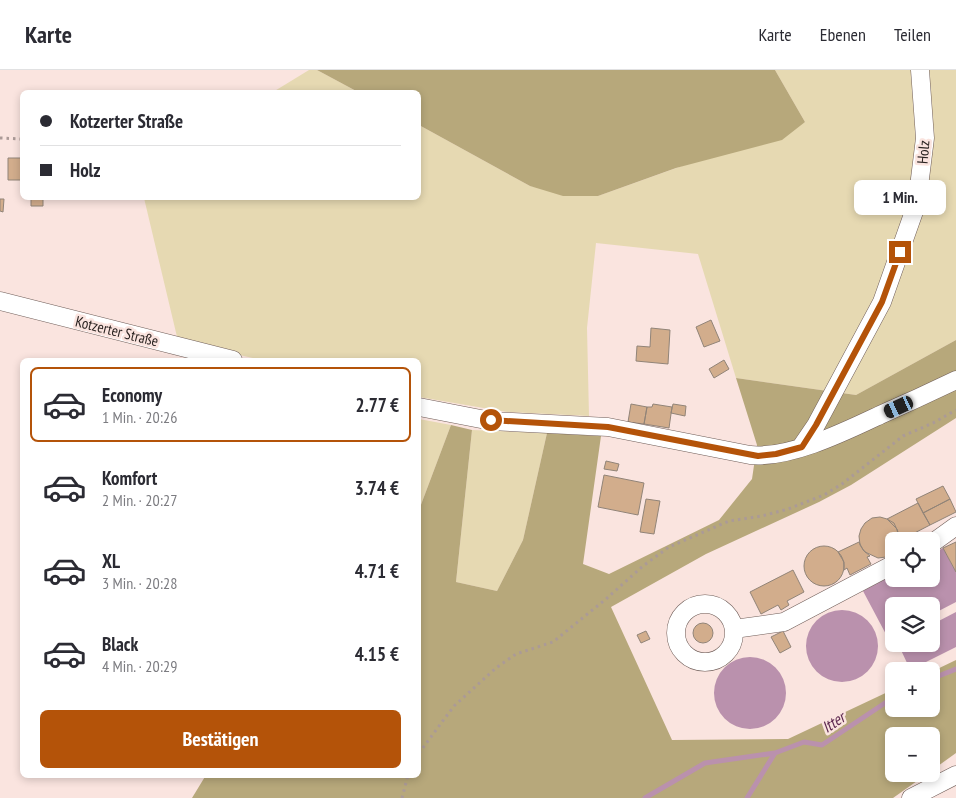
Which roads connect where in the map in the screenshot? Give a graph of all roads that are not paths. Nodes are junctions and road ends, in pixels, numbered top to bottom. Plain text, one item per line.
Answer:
1 (920, 70) edge
2 (0, 301) edge
3 (225, 358) edge
4 (956, 380) edge
5 (421, 407) edge
6 (802, 447) junction
7 (956, 526) edge
8 (940, 538) edge
9 (885, 569) edge
10 (734, 629) dead end
11 (956, 775) edge
12 (912, 798) edge

1 - 6 street, Holz
2 - 3 street, Kotzerter Straße
4 - 6 street
5 - 6 street
7 - 8 street
9 - 10 street
11 - 12 street

